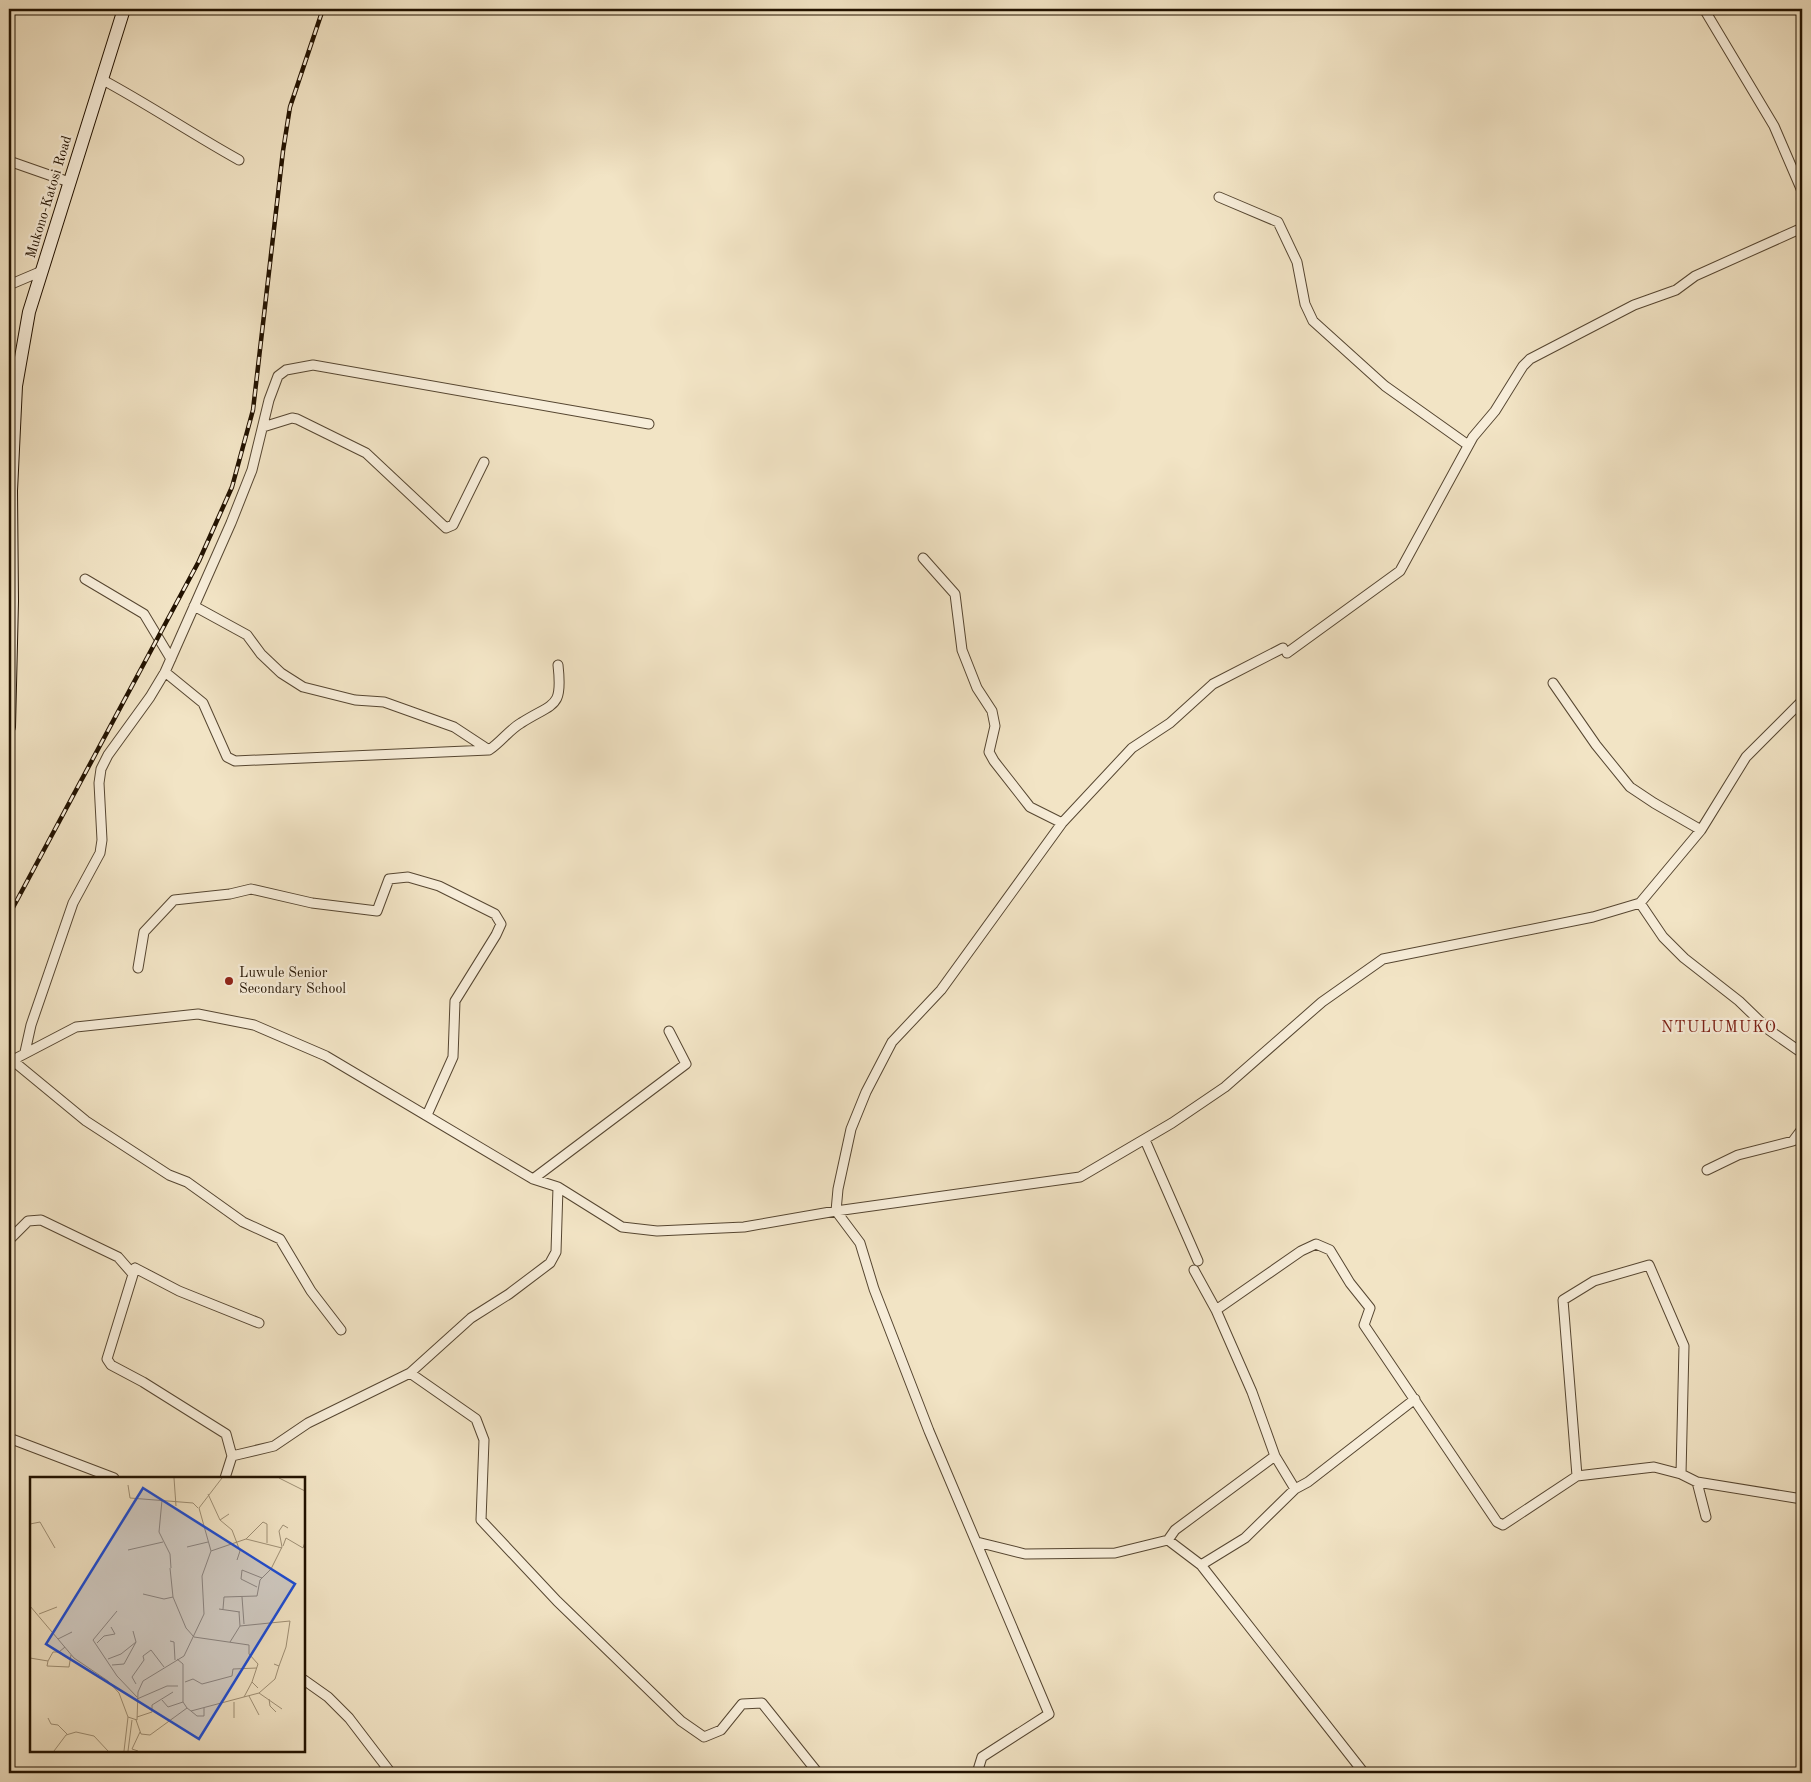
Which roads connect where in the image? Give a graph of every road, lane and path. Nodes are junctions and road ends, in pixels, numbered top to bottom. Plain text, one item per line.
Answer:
1 (124, 9) edge
2 (1704, 9) edge
3 (102, 79) junction
4 (239, 160) dead end
5 (9, 161) edge
6 (69, 182) junction
7 (1802, 191) edge
8 (1219, 197) dead end
9 (1802, 228) edge
10 (42, 271) junction
11 (9, 285) edge
12 (648, 424) dead end
13 (263, 427) junction
14 (1468, 445) junction
15 (484, 462) dead end
16 (923, 558) dead end
17 (85, 579) dead end
18 (194, 606) junction
19 (171, 659) junction
20 (558, 665) dead end
21 (165, 672) junction
22 (1552, 683) dead end
23 (1802, 701) edge
24 (9, 727) edge
25 (488, 750) junction
26 (1062, 823) junction
27 (1701, 830) junction
28 (1640, 903) junction
29 (138, 968) dead end
30 (669, 1031) dead end
31 (26, 1052) junction
32 (1802, 1053) edge
33 (10, 1061) edge
34 (427, 1115) junction
35 (1802, 1128) edge
36 (1145, 1140) junction
37 (1707, 1170) dead end
38 (533, 1179) junction
39 (558, 1187) junction
40 (836, 1211) junction
41 (9, 1240) edge
42 (134, 1268) junction
43 (1216, 1310) junction
44 (260, 1324) dead end
45 (341, 1330) dead end
46 (410, 1373) junction
47 (1416, 1399) junction
48 (9, 1438) edge
49 (232, 1456) junction
50 (1275, 1456) junction
51 (1681, 1474) junction
52 (1577, 1476) junction
53 (111, 1477) edge
54 (225, 1477) edge
55 (1697, 1482) junction
56 (1295, 1489) junction
57 (1802, 1499) edge
58 (1706, 1517) dead end
59 (1168, 1540) junction
60 (977, 1542) junction
61 (1201, 1565) junction
62 (305, 1681) edge
63 (391, 1773) edge
64 (818, 1773) edge
65 (977, 1773) edge
66 (1364, 1773) edge

1 - 3 main road, Mukono-Katosi Road
2 - 7 street
3 - 4 street
3 - 6 main road, Mukono-Katosi Road
5 - 6 street
6 - 10 main road, Mukono-Katosi Road
8 - 14 street
9 - 14 street
10 - 11 street
10 - 24 main road, Mukono-Katosi Road
12 - 13 street
13 - 15 street
13 - 18 street
14 - 26 street
16 - 26 street
17 - 19 street
18 - 19 street
18 - 25 street
19 - 21 street
20 - 25 street
21 - 25 street
21 - 31 street
22 - 27 street
23 - 27 street
26 - 40 street
27 - 28 street
28 - 32 street
28 - 36 street
29 - 34 street
30 - 38 street
31 - 33 street
31 - 34 street
33 - 45 street
34 - 38 street
35 - 37 street
36 - 40 street
36 - 43 street
38 - 39 street
39 - 40 street
39 - 46 street
40 - 60 street
41 - 42 street
42 - 44 street
42 - 49 street
43 - 47 street
43 - 50 street
46 - 49 street
46 - 64 street
47 - 52 street
47 - 56 street
48 - 53 street
49 - 54 street
50 - 56 street
50 - 59 street
51 - 52 street
51 - 52 street
51 - 55 street
55 - 57 street
55 - 58 street
56 - 61 street
59 - 60 street
59 - 61 street
60 - 65 street
61 - 66 street
62 - 63 street

